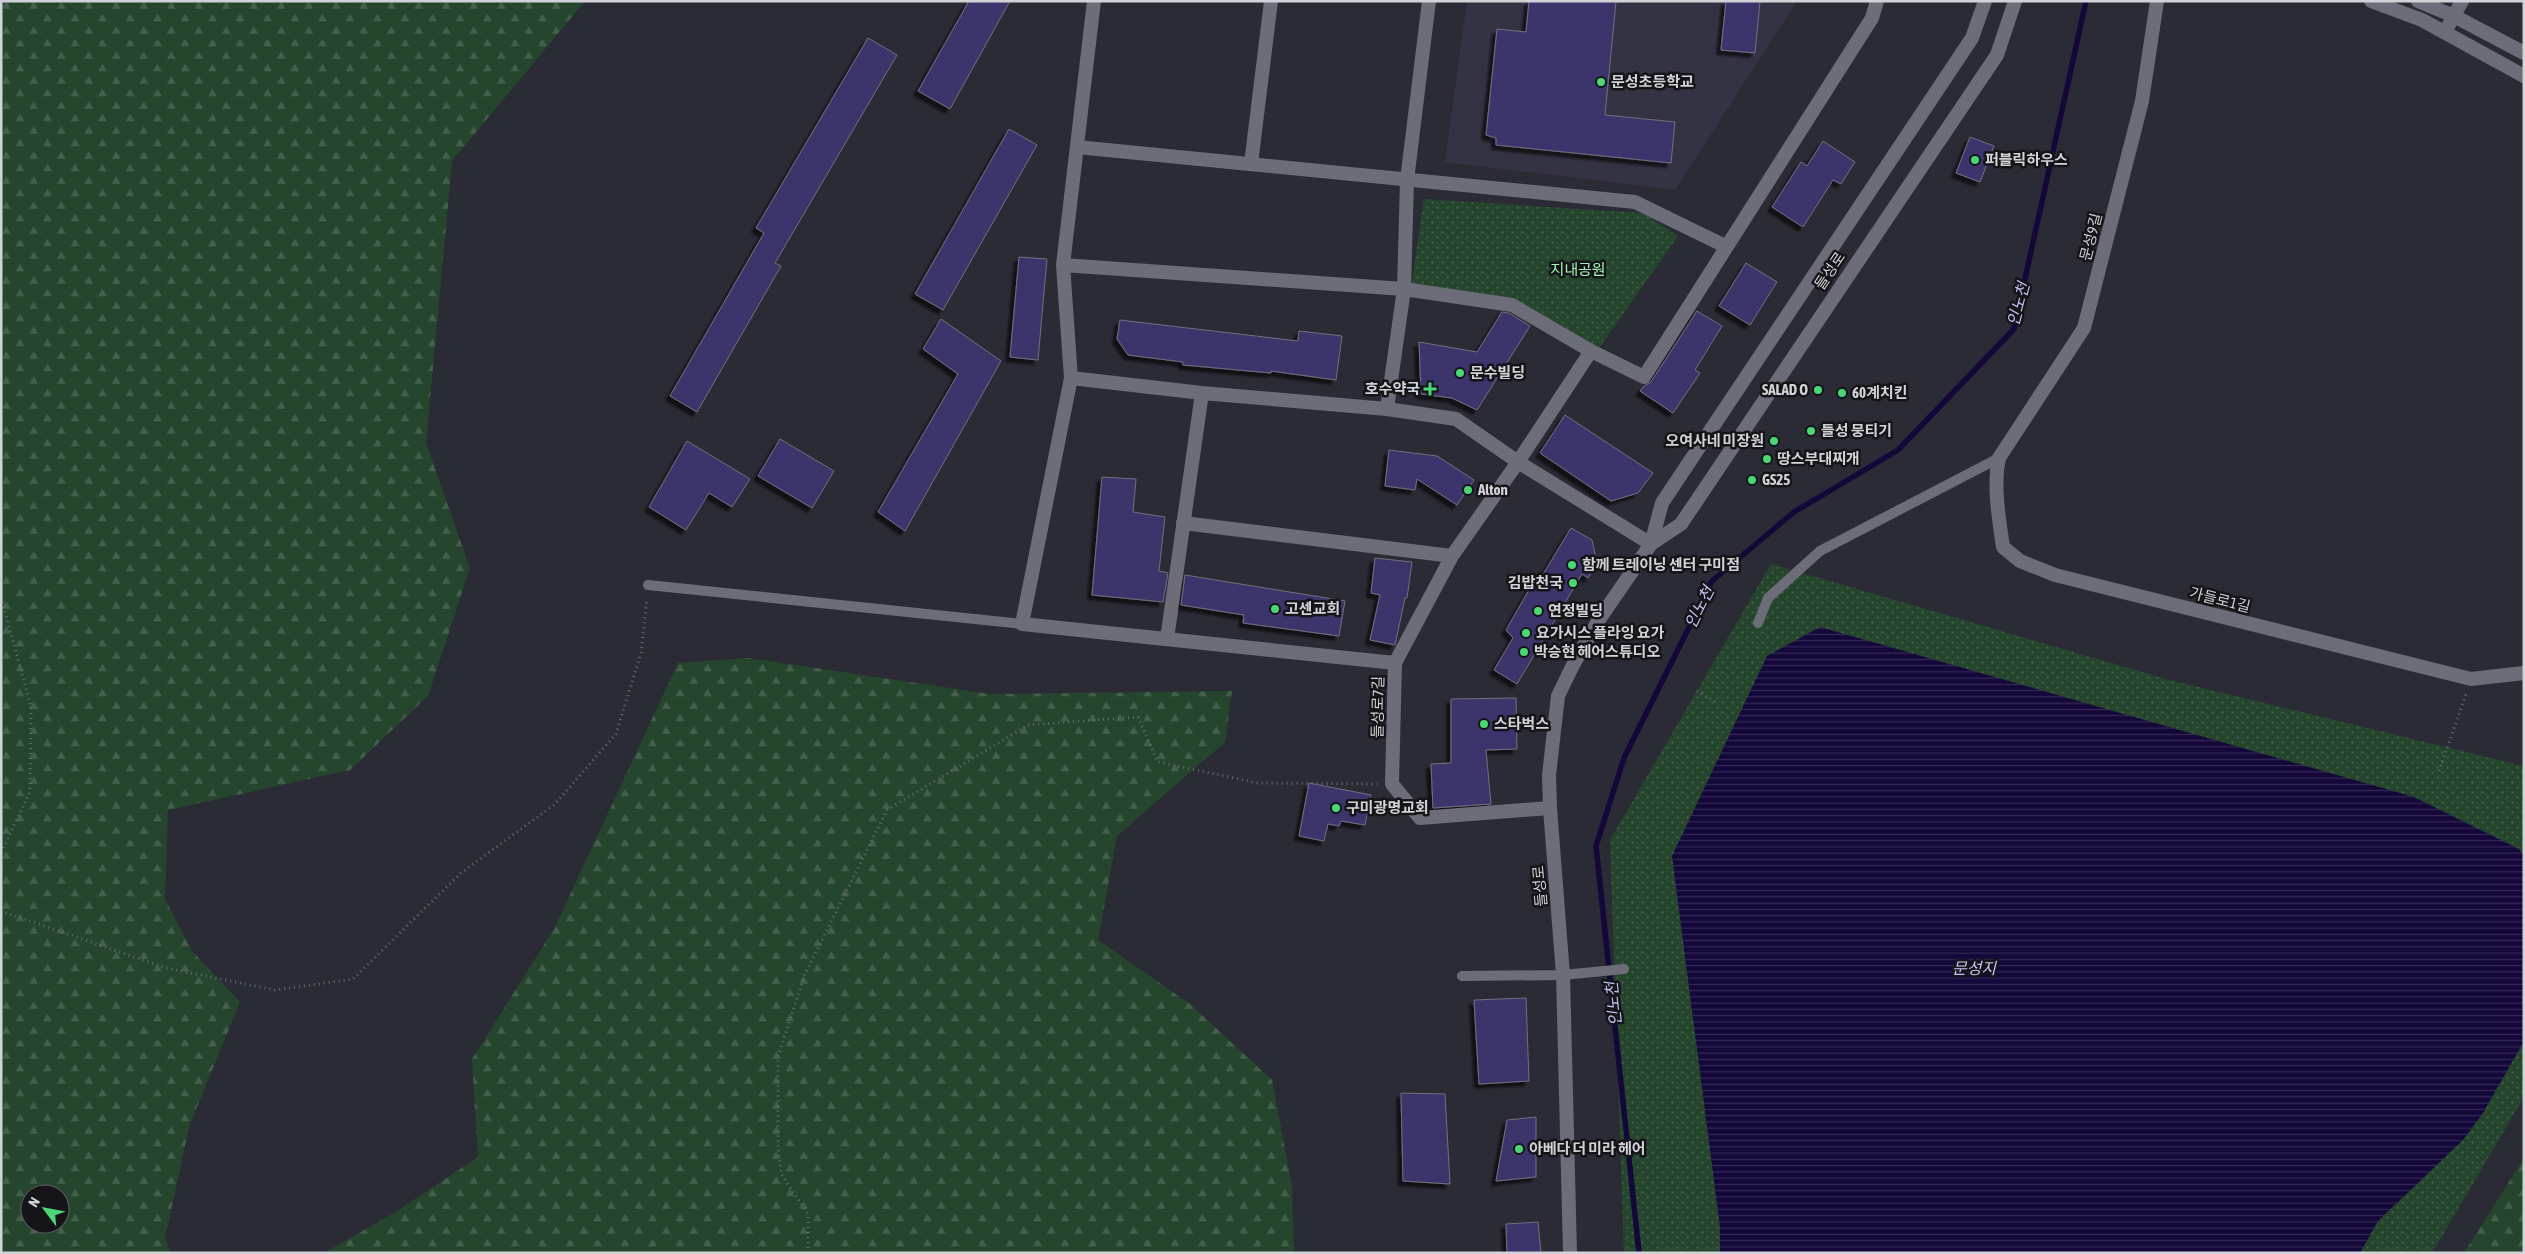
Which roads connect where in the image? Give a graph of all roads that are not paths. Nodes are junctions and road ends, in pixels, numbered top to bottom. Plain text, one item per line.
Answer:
1 (1094, 1) edge
2 (1271, 1) edge
3 (1429, 1) edge
4 (1878, 1) edge
5 (1985, 1) edge
6 (2015, 1) edge
7 (2157, 1) edge
8 (2371, 1) edge
9 (2418, 1) edge
10 (2462, 1) edge
11 (2454, 16) junction
12 (2445, 32) junction
13 (2524, 53) edge
14 (2524, 76) edge
15 (1077, 147) junction
16 (1251, 164) junction
17 (1407, 180) junction
18 (1726, 246) junction
19 (1064, 265) junction
20 (1404, 289) junction
21 (1591, 351) junction
22 (1071, 378) junction
23 (1202, 393) junction
24 (1387, 409) junction
25 (1999, 458) junction
26 (1518, 462) junction
27 (1184, 523) junction
28 (1651, 544) junction
29 (1452, 556) junction
30 (648, 586) road end
31 (1758, 623) dead end
32 (1022, 624) junction
33 (1167, 639) junction
34 (1395, 663) junction
35 (2524, 673) edge
36 (1550, 808) junction
37 (1624, 969) dead end
38 (1563, 975) junction
39 (1462, 976) dead end
40 (1570, 1253) edge

1 - 15 street
2 - 16 street
3 - 17 street
4 - 18 street
5 - 28 street, 들성로
6 - 28 street, 들성로
7 - 25 street, 문성9길
8 - 12 street
9 - 11 street
10 - 11 street
11 - 12 street
11 - 13 street
12 - 14 street
15 - 16 street
15 - 19 street
16 - 17 street
17 - 18 street
17 - 20 street
18 - 21 street
19 - 20 street
19 - 22 street
20 - 21 street
20 - 24 street
21 - 26 street, 들성로7길
22 - 23 street
22 - 32 street
23 - 24 street
23 - 27 street
24 - 26 street
25 - 31 lane
25 - 35 street, 가들로1길
26 - 28 street
26 - 29 street, 들성로7길
27 - 29 street
27 - 33 street
28 - 36 street, 들성로
29 - 34 street, 들성로7길
30 - 32 lane
32 - 33 street
33 - 34 street
34 - 36 street, 들성로7길
36 - 38 street, 들성로
37 - 38 lane
38 - 39 lane
38 - 40 street, 들성로

